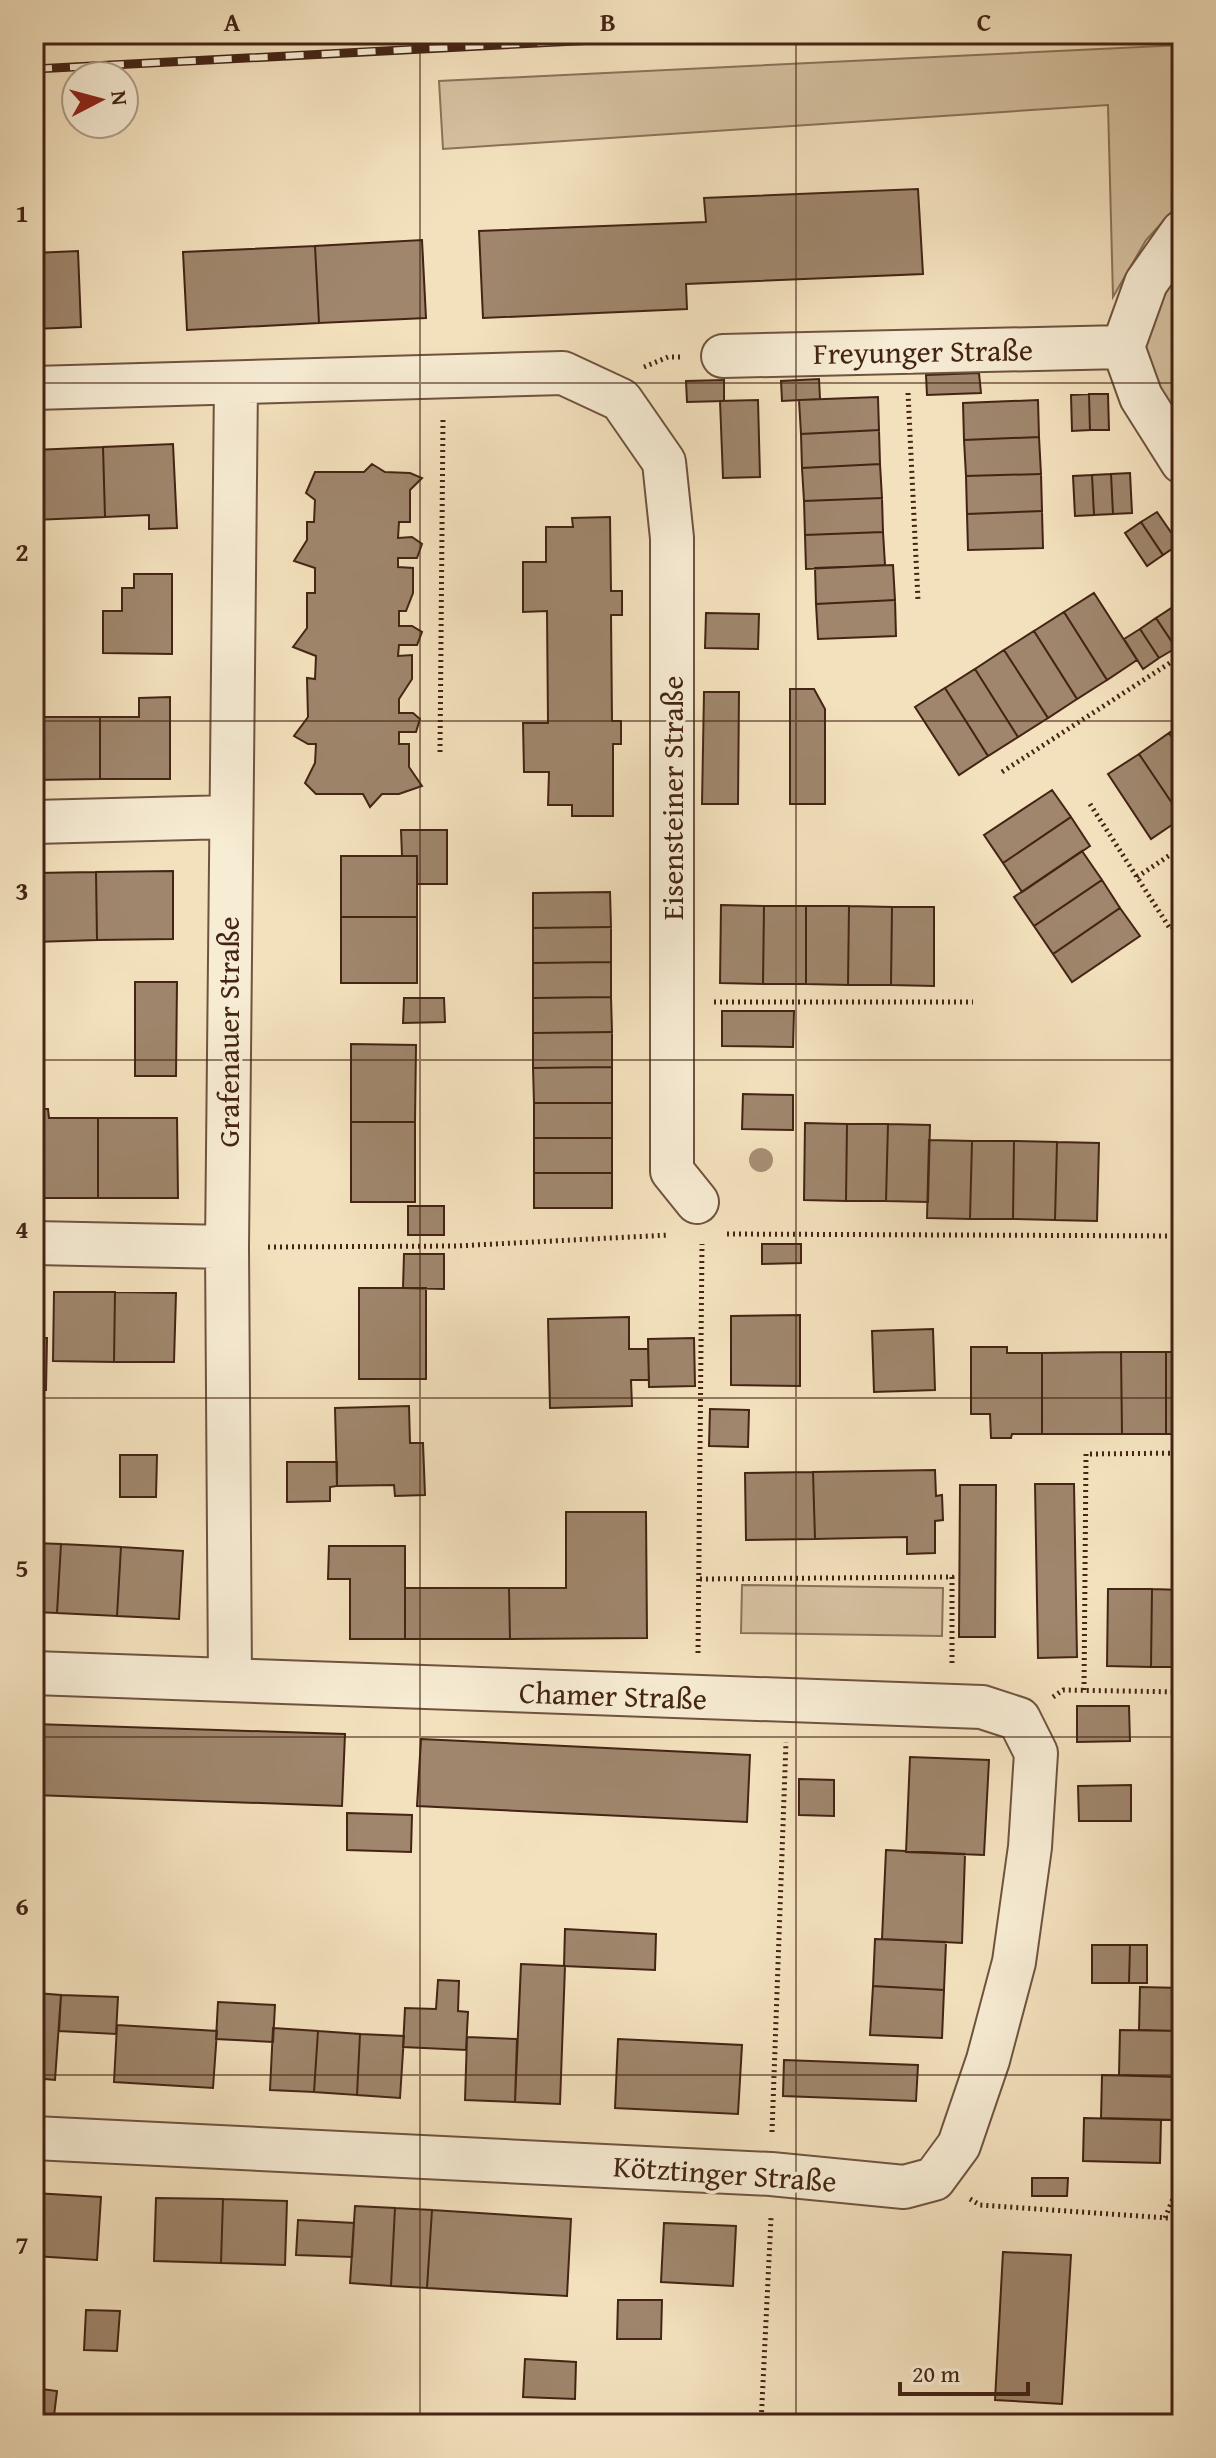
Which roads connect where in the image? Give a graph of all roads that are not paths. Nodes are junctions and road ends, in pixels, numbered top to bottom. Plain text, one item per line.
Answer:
1 (1182, 232) edge
2 (1123, 347) junction
3 (723, 356) road end
4 (236, 383) junction
5 (34, 388) edge
6 (1182, 462) edge
7 (230, 817) junction
8 (34, 822) edge
9 (699, 1218) road end
10 (34, 1243) edge
11 (227, 1247) junction
12 (34, 1673) edge
13 (230, 1680) junction
14 (34, 2138) edge
15 (934, 2179) joint

1 - 2 street
2 - 3 street, Freyunger Straße
2 - 6 street
4 - 5 street
4 - 7 street, Grafenauer Straße
4 - 9 street, Eisensteiner Straße
7 - 8 street
7 - 11 street, Grafenauer Straße
10 - 11 street
11 - 13 street, Grafenauer Straße
12 - 13 street, Chamer Straße
13 - 15 street, Chamer Straße
14 - 15 street, Kötztinger Straße

